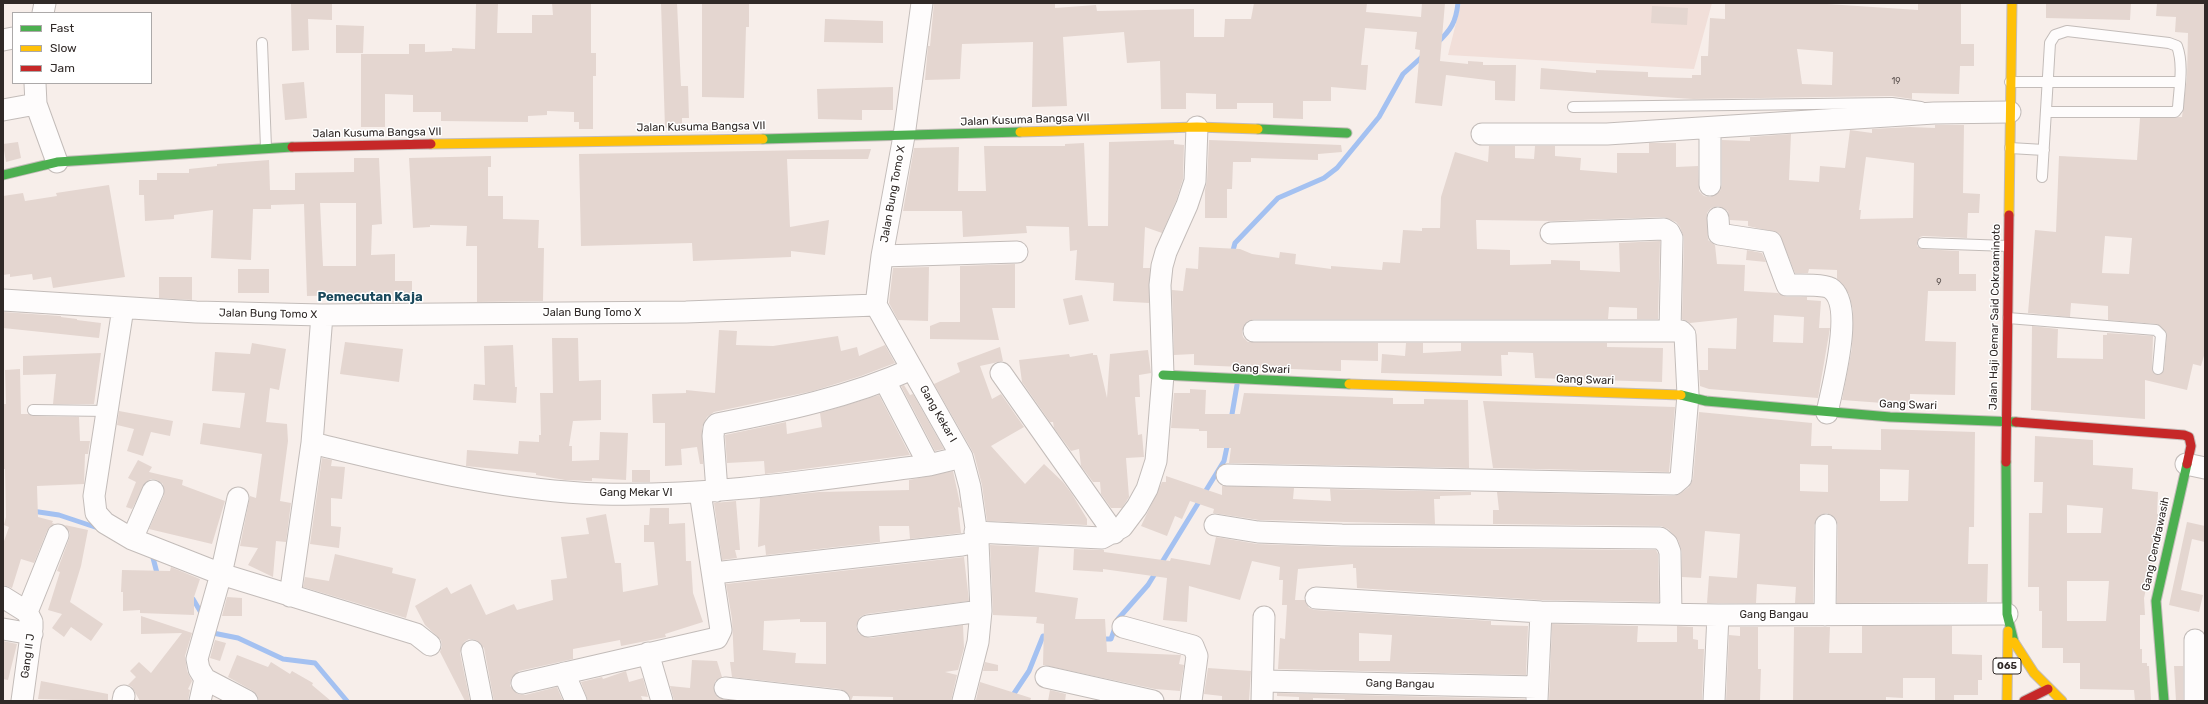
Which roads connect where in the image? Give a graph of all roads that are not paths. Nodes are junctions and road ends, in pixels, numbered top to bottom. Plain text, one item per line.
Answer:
1 (922, 3) edge
2 (2012, 3) edge
3 (262, 43) dead end
4 (2049, 81) junction
5 (2010, 82) junction
6 (2179, 82) junction
7 (35, 84) edge
8 (36, 104) junction
9 (1573, 107) dead end
10 (3, 110) edge
11 (2010, 112) junction
12 (2047, 112) junction
13 (1934, 113) junction
14 (1197, 127) junction
15 (1710, 128) junction
16 (1347, 133) dead end
17 (1482, 134) dead end
18 (904, 136) junction
19 (266, 148) junction
20 (2010, 148) junction
21 (2044, 150) junction
22 (57, 162) junction
23 (3, 175) edge
24 (2042, 177) dead end
25 (1710, 185) dead end
26 (1718, 218) dead end
27 (1552, 233) dead end
28 (1923, 243) dead end
29 (2008, 246) junction
30 (1017, 252) dead end
31 (882, 256) junction
32 (3, 300) edge
33 (876, 305) junction
34 (123, 308) junction
35 (322, 315) junction
36 (2008, 318) junction
37 (1254, 331) dead end
38 (1670, 331) junction
39 (912, 368) junction
40 (2158, 368) dead end
41 (1001, 373) dead end
42 (1162, 375) junction
43 (885, 380) junction
44 (1688, 395) junction
45 (33, 410) dead end
46 (108, 411) junction
47 (1827, 413) junction
48 (2006, 421) junction
49 (312, 443) junction
50 (2197, 456) edge
51 (962, 457) junction
52 (929, 465) junction
53 (1227, 475) dead end
54 (152, 491) dead end
55 (709, 492) junction
56 (238, 498) dead end
57 (1215, 525) dead end
58 (1826, 525) dead end
59 (1114, 532) junction
60 (58, 535) dead end
61 (976, 537) junction
62 (132, 538) junction
63 (714, 573) junction
64 (221, 574) junction
65 (290, 596) junction
66 (3, 597) edge
67 (1316, 598) dead end
68 (981, 611) junction
69 (27, 612) junction
70 (1541, 612) junction
71 (1671, 614) junction
72 (1825, 614) junction
73 (1718, 615) junction
74 (1264, 617) dead end
75 (2008, 623) junction
76 (868, 626) dead end
77 (1123, 627) dead end
78 (3, 629) edge
79 (32, 634) junction
80 (2195, 640) dead end
81 (430, 645) dead end
82 (472, 651) dead end
83 (648, 653) junction
84 (564, 673) junction
85 (1046, 677) dead end
86 (205, 679) junction
87 (522, 683) dead end
88 (725, 688) dead end
89 (2048, 688) junction
90 (1263, 691) edge
91 (1537, 694) edge
92 (22, 701) edge
93 (200, 701) edge
94 (247, 701) edge
95 (482, 701) edge
96 (576, 701) edge
97 (662, 701) edge
98 (839, 701) edge
99 (963, 701) edge
100 (1153, 701) edge
101 (1191, 701) edge
102 (1714, 701) edge
103 (2007, 701) edge
104 (2024, 701) edge
105 (2062, 701) edge
106 (2164, 701) edge
107 (2195, 701) edge

1 - 18 street, Jalan Bung Tomo X
2 - 5 main road, Jalan Haji Oemar Said Cokroaminoto
3 - 19 lane
4 - 5 lane
4 - 6 lane
4 - 6 lane
4 - 12 lane
5 - 11 main road, Jalan Haji Oemar Said Cokroaminoto
6 - 12 lane
7 - 8 street
8 - 10 street
8 - 22 street
9 - 13 lane
11 - 13 street
11 - 20 main road, Jalan Haji Oemar Said Cokroaminoto
12 - 21 lane
13 - 15 street
14 - 16 main road, Jalan Kusuma Bangsa VII
14 - 18 main road, Jalan Kusuma Bangsa VII
14 - 42 street
15 - 17 street
15 - 25 street
18 - 19 main road, Jalan Kusuma Bangsa VII
18 - 31 street, Jalan Bung Tomo X
19 - 22 main road, Jalan Kusuma Bangsa VII
20 - 21 lane
20 - 29 main road, Jalan Haji Oemar Said Cokroaminoto
21 - 24 lane
22 - 23 main road, Jalan Kusuma Bangsa VII
26 - 47 street
27 - 38 street
28 - 29 lane
29 - 36 main road, Jalan Haji Oemar Said Cokroaminoto
30 - 31 street
31 - 33 street, Jalan Bung Tomo X
32 - 34 street, Jalan Bung Tomo X
33 - 35 street, Jalan Bung Tomo X
33 - 39 street, Gang Kekar I
34 - 35 street, Jalan Bung Tomo X
34 - 46 street
35 - 49 street
36 - 40 lane
36 - 48 main road, Jalan Haji Oemar Said Cokroaminoto
37 - 38 street
38 - 44 street
39 - 43 street
39 - 51 street, Gang Kekar I
41 - 59 street
42 - 44 main road, Gang Swari
42 - 59 street
43 - 52 street
43 - 55 street
44 - 47 main road, Gang Swari
44 - 53 street
45 - 46 lane
46 - 62 street
47 - 48 main road, Gang Swari
48 - 50 main road, Gang Swari
48 - 75 main road, Jalan Haji Oemar Said Cokroaminoto
49 - 55 street, Gang Mekar VI
49 - 65 street
50 - 106 main road, Gang Cendrawasih
51 - 52 street, Gang Mekar VI
51 - 61 street, Gang Kekar I
52 - 55 street, Gang Mekar VI
54 - 62 street
55 - 63 street
56 - 64 street
57 - 71 street
58 - 72 street
59 - 61 street
60 - 69 street
61 - 63 street
61 - 68 street, Gang Kekar I
62 - 64 street
63 - 83 street
64 - 65 street
64 - 86 street
65 - 81 street
66 - 69 street
67 - 70 street, Gang Bangau
68 - 76 street
68 - 99 street, Gang Kekar I
69 - 79 street, Gang II J
70 - 71 street, Gang Bangau
70 - 91 street, Gang Bangau
71 - 73 street, Gang Bangau
72 - 73 street, Gang Bangau
72 - 75 street, Gang Bangau
73 - 102 street
74 - 90 street
75 - 89 main road
75 - 103 main road, 065
77 - 101 street
78 - 79 street
79 - 92 street, Gang II J
80 - 107 street
82 - 95 street
83 - 84 street
83 - 97 street
84 - 87 street
84 - 96 street
85 - 100 street
86 - 93 street
86 - 94 street
88 - 98 street
89 - 104 main road
89 - 105 main road
90 - 91 street, Gang Bangau

